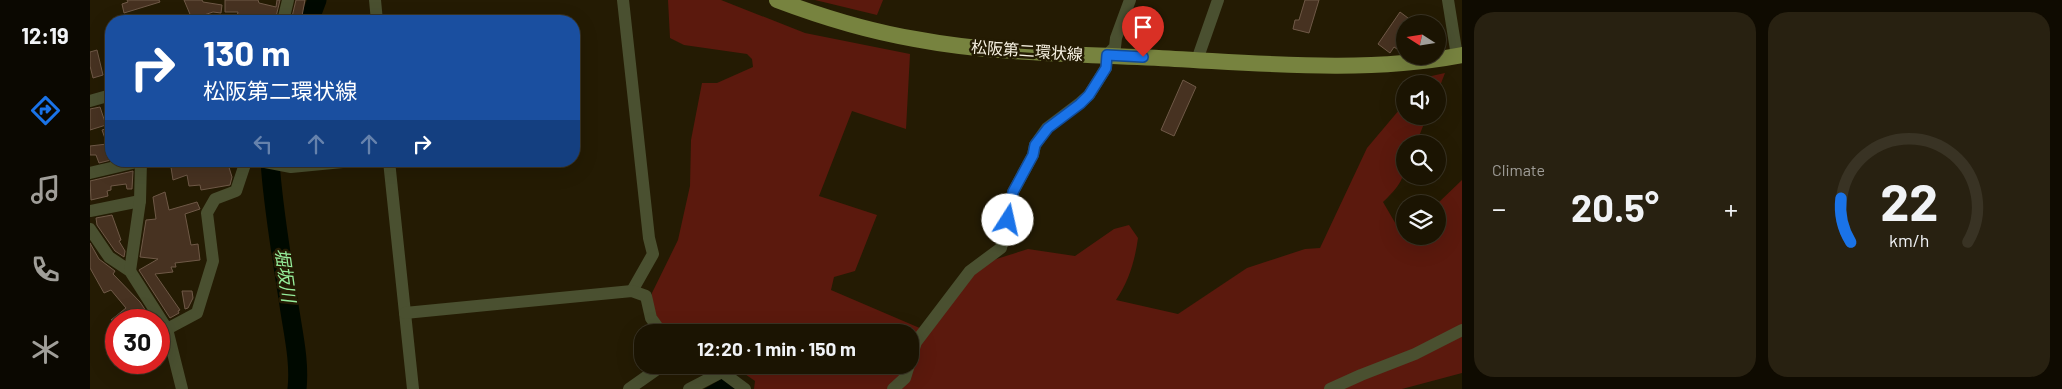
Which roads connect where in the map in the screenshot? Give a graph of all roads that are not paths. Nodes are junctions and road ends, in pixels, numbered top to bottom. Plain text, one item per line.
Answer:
1 (288, 0) edge
2 (374, 0) edge
3 (623, 0) edge
4 (777, 0) edge
5 (1130, 0) edge
6 (1218, 0) edge
7 (1448, 0) edge
8 (284, 15) edge
9 (375, 15) edge
10 (1107, 55) junction
11 (1459, 56) edge
12 (1197, 60) junction
13 (105, 97) edge
14 (90, 101) edge
15 (117, 167) edge
16 (141, 167) edge
17 (244, 167) edge
18 (391, 167) edge
19 (90, 174) edge
20 (140, 201) junction
21 (90, 211) edge
22 (90, 229) edge
23 (130, 270) junction
24 (632, 291) junction
25 (154, 309) edge
26 (405, 313) junction
27 (655, 324) edge
28 (170, 327) edge
29 (1462, 330) edge
30 (919, 338) edge
31 (170, 341) edge
32 (650, 374) edge
33 (906, 374) edge
34 (182, 389) edge
35 (413, 389) edge
36 (629, 389) edge
37 (689, 389) edge
38 (745, 389) edge
39 (893, 389) edge
40 (1330, 389) edge

1 - 8 street
2 - 9 street
3 - 24 street
4 - 10 main road, 松阪第二環状線
5 - 10 street
6 - 12 street
7 - 11 street
10 - 12 main road, 松阪第二環状線
10 - 30 street
11 - 12 main road, 松阪第二環状線
13 - 14 street
15 - 19 street
16 - 20 street
17 - 28 street
18 - 26 street
20 - 21 street
20 - 23 street
22 - 23 street
23 - 25 street
24 - 26 street
24 - 27 street
26 - 35 street
29 - 40 street
31 - 34 street
32 - 36 street
33 - 39 street
37 - 38 street

